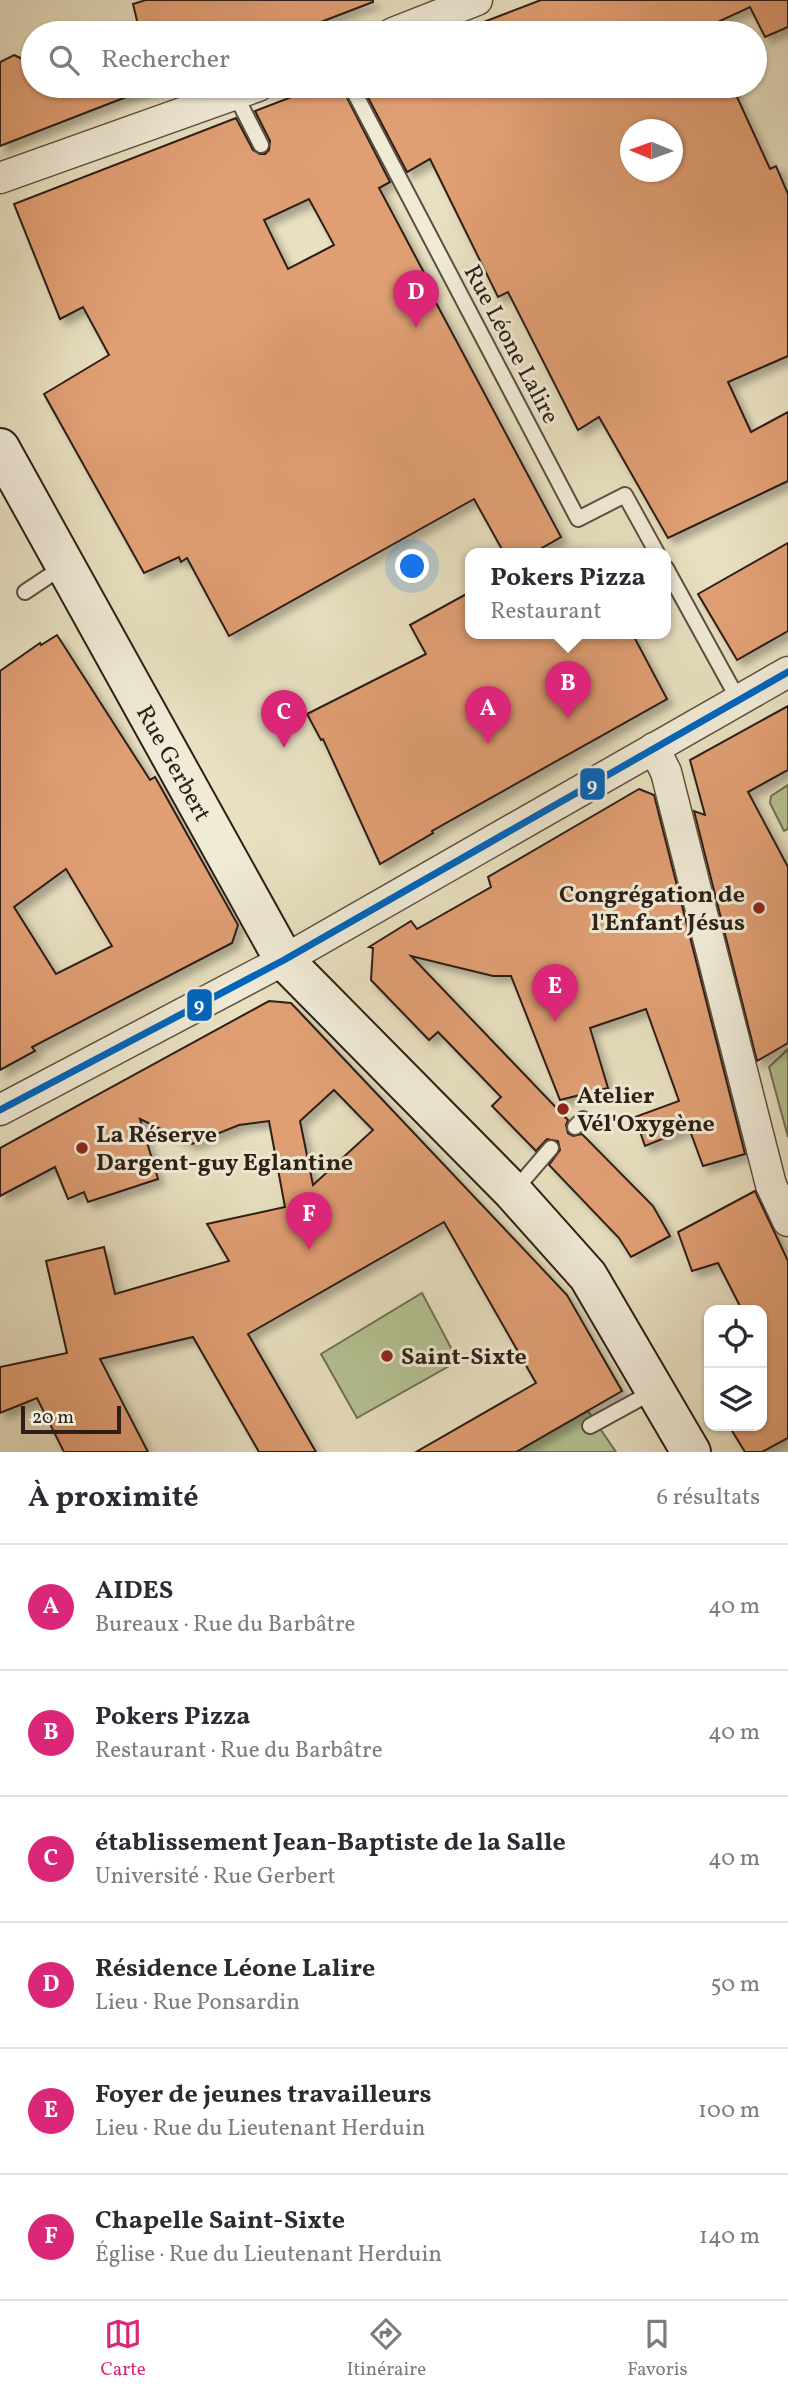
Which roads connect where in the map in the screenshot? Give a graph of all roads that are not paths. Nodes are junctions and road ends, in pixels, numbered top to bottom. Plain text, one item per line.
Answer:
1 (477, 0) edge
2 (424, 21) edge
3 (225, 98) edge
4 (249, 98) edge
5 (357, 98) edge
6 (261, 145) dead end
7 (0, 178) edge
8 (0, 448) edge
9 (654, 548) edge
10 (65, 566) junction
11 (671, 577) edge
12 (25, 592) dead end
13 (788, 672) edge
14 (737, 699) junction
15 (654, 748) junction
16 (284, 960) junction
17 (0, 1110) edge
18 (551, 1148) dead end
19 (513, 1192) junction
20 (788, 1221) edge
21 (655, 1390) junction
22 (590, 1426) dead end
23 (691, 1452) edge

1 - 2 street
3 - 7 street
4 - 6 lane
5 - 9 lane, Rue Léone Lalire
8 - 10 street, Rue Gerbert
10 - 12 lane
10 - 16 street, Rue Gerbert
11 - 14 lane
13 - 14 street
14 - 15 street
15 - 16 street
15 - 20 street
16 - 17 street
16 - 19 street, Rue Gerbert
18 - 19 lane
19 - 21 street, Rue Gerbert
21 - 22 lane
21 - 23 street, Rue Gerbert

